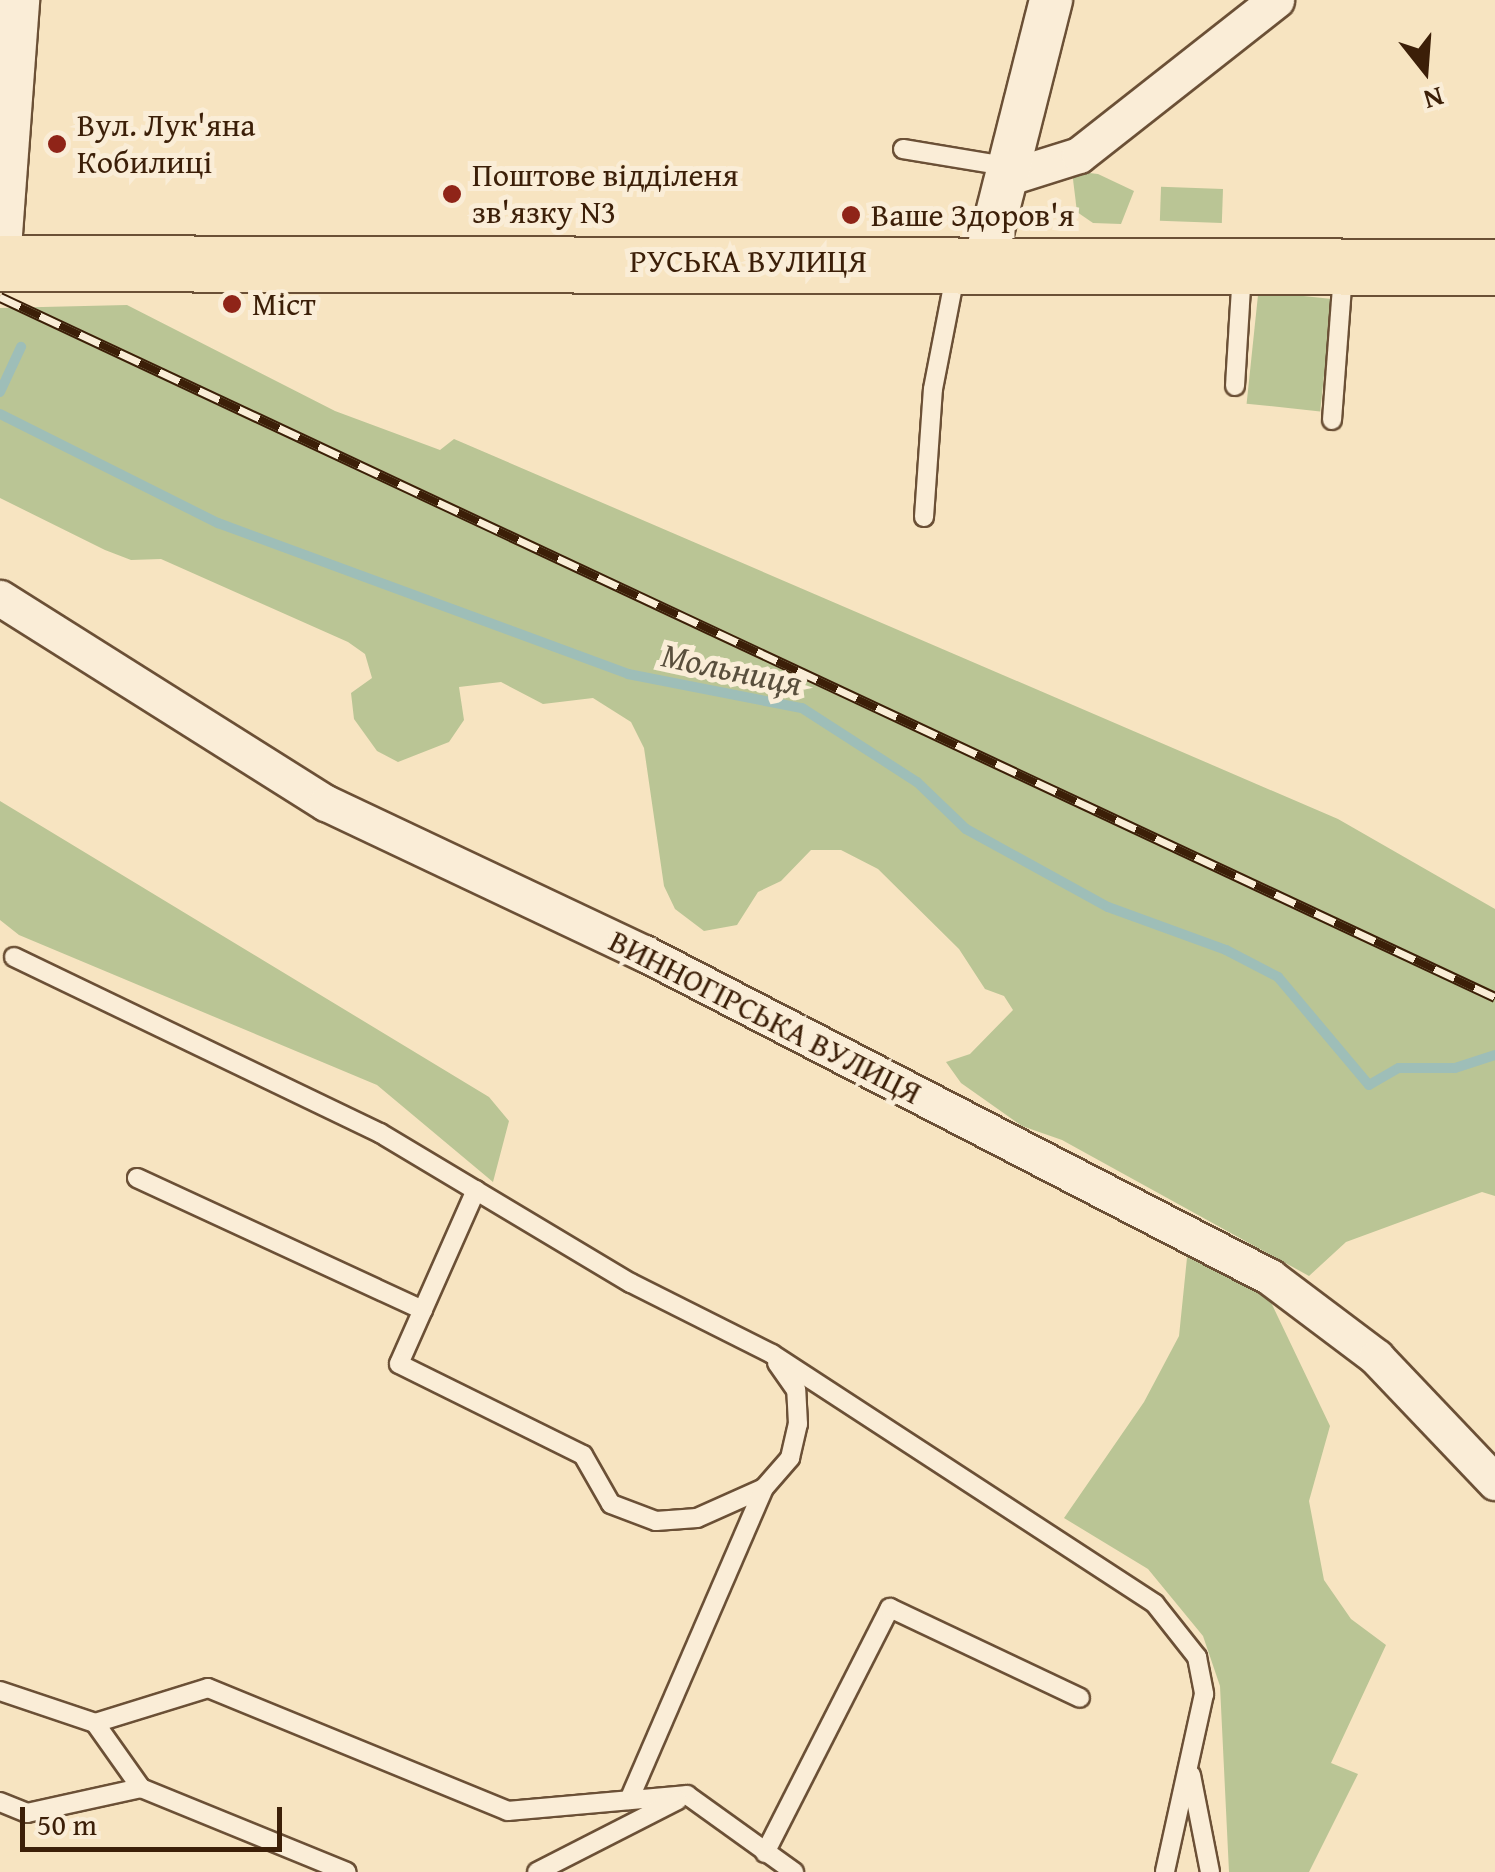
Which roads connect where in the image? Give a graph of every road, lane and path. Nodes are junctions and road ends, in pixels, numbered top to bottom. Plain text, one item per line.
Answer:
1 (18, 0) edge
2 (1051, 0) edge
3 (1276, 0) edge
4 (903, 150) dead end
5 (1010, 172) junction
6 (0, 248) edge
7 (972, 261) junction
8 (0, 263) edge
9 (1243, 264) junction
10 (1344, 266) junction
11 (1495, 266) edge
12 (1235, 386) dead end
13 (1332, 420) dead end
14 (924, 517) dead end
15 (0, 598) edge
16 (14, 956) dead end
17 (136, 1178) dead end
18 (476, 1190) junction
19 (423, 1310) junction
20 (772, 1354) junction
21 (1495, 1482) edge
22 (764, 1488) junction
23 (0, 1692) edge
24 (1080, 1698) dead end
25 (96, 1723) junction
26 (1189, 1764) junction
27 (142, 1788) junction
28 (687, 1795) junction
29 (629, 1800) junction
30 (0, 1802) edge
31 (765, 1853) junction
32 (347, 1872) edge
33 (537, 1872) edge
34 (794, 1872) edge
35 (1165, 1872) edge
36 (1210, 1872) edge

1 - 6 street
2 - 5 street
3 - 5 street
4 - 5 lane
5 - 7 street
7 - 8 main road, РУСЬКА ВУЛИЦЯ
7 - 9 main road, РУСЬКА ВУЛИЦЯ
7 - 14 lane
9 - 10 main road, РУСЬКА ВУЛИЦЯ
9 - 12 lane
10 - 11 main road, РУСЬКА ВУЛИЦЯ
10 - 13 lane
15 - 21 street, ВИННОГІРСЬКА ВУЛИЦЯ
16 - 18 lane
17 - 19 lane
18 - 19 lane
18 - 20 lane
19 - 22 lane
20 - 22 lane
20 - 26 lane
22 - 29 lane
23 - 25 lane
24 - 31 lane
25 - 27 lane
25 - 29 lane
26 - 35 lane
26 - 36 lane
27 - 30 lane
27 - 32 lane
28 - 29 lane
28 - 31 lane
28 - 33 lane
31 - 34 lane

